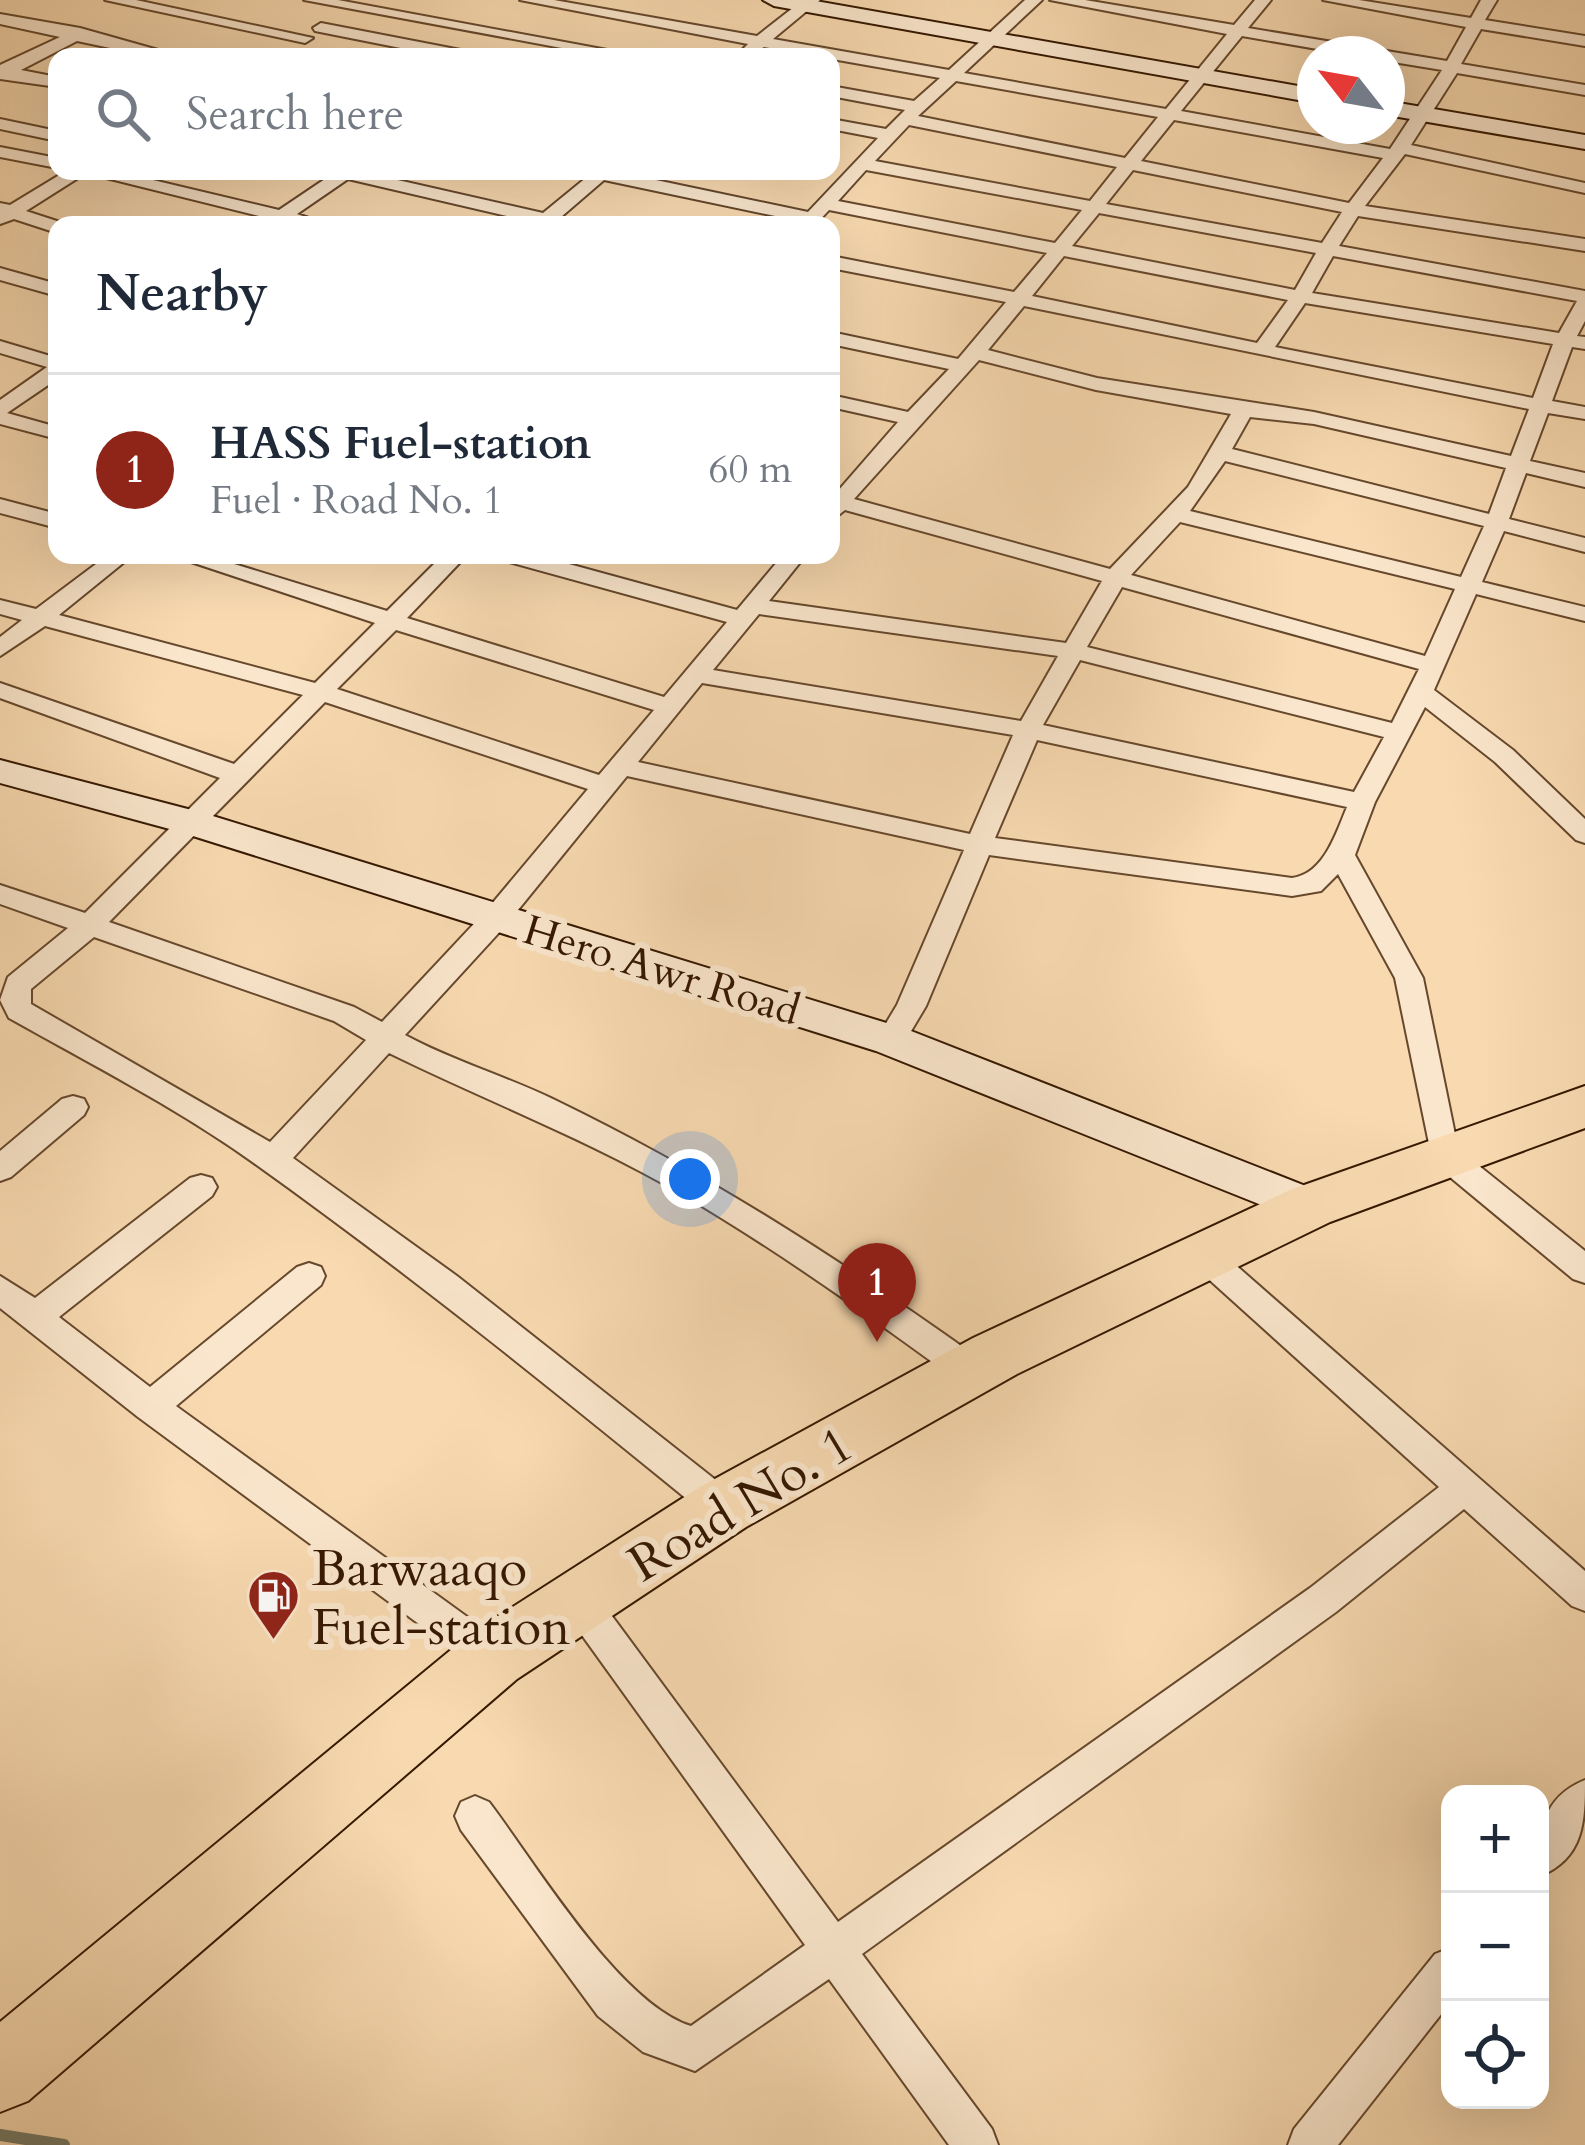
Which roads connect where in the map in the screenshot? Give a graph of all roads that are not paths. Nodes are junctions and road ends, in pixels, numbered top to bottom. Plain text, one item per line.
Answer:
1 (312, 0) edge
2 (528, 0) edge
3 (774, 0) edge
4 (1034, 0) edge
5 (1058, 0) edge
6 (1263, 0) edge
7 (1331, 0) edge
8 (1490, 0) edge
9 (136, 2) edge
10 (808, 3) edge
11 (359, 4) edge
12 (584, 4) edge
13 (114, 7) edge
14 (0, 20) edge
15 (1476, 23) junction
16 (96, 24) dead end
17 (321, 28) junction
18 (1237, 31) junction
19 (76, 34) junction
20 (305, 38) junction
21 (993, 38) junction
22 (536, 40) junction
23 (1297, 41) edge
24 (1585, 41) edge
25 (759, 42) junction
26 (48, 48) edge
27 (49, 48) edge
28 (136, 48) edge
29 (289, 48) edge
30 (424, 48) edge
31 (525, 48) edge
32 (584, 48) edge
33 (752, 48) edge
34 (793, 48) edge
35 (840, 56) edge
36 (1405, 59) edge
37 (1451, 67) junction
38 (2, 72) edge
39 (953, 76) junction
40 (1202, 77) junction
41 (48, 80) edge
42 (1585, 89) edge
43 (840, 93) edge
44 (1297, 93) edge
45 (1405, 111) edge
46 (911, 113) junction
47 (1170, 114) junction
48 (1425, 115) junction
49 (0, 124) edge
50 (840, 126) edge
51 (48, 134) edge
52 (889, 135) junction
53 (1585, 142) edge
54 (1399, 151) junction
55 (0, 152) edge
56 (48, 162) edge
57 (1129, 162) junction
58 (861, 170) junction
59 (840, 171) edge
60 (62, 180) edge
61 (126, 180) edge
62 (332, 180) edge
63 (374, 180) edge
64 (588, 180) edge
65 (636, 180) edge
66 (1585, 188) edge
67 (1095, 208) junction
68 (1357, 209) junction
69 (4, 213) edge
70 (256, 216) edge
71 (281, 216) edge
72 (516, 216) edge
73 (550, 216) edge
74 (814, 216) edge
75 (840, 219) edge
76 (48, 225) edge
77 (1585, 245) edge
78 (1062, 249) junction
79 (1325, 250) junction
80 (840, 264) edge
81 (0, 274) edge
82 (48, 287) edge
83 (1020, 297) junction
84 (1300, 297) junction
85 (1585, 300) edge
86 (840, 339) edge
87 (1575, 342) edge
88 (0, 347) edge
89 (1264, 348) junction
90 (969, 360) junction
91 (48, 364) edge
92 (48, 374) edge
93 (1328, 393) junction
94 (840, 403) edge
95 (1543, 406) junction
96 (1244, 410) junction
97 (1585, 412) edge
98 (0, 414) edge
99 (912, 418) junction
100 (48, 430) edge
101 (1221, 453) junction
102 (1517, 463) junction
103 (840, 475) edge
104 (857, 479) junction
105 (1585, 479) edge
106 (840, 502) edge
107 (0, 506) edge
108 (840, 509) edge
109 (1175, 514) junction
110 (48, 519) edge
111 (1496, 524) junction
112 (1585, 545) edge
113 (110, 564) edge
114 (210, 564) edge
115 (447, 564) edge
116 (547, 564) edge
117 (788, 564) edge
118 (1115, 578) junction
119 (1468, 587) junction
120 (0, 607) edge
121 (747, 612) junction
122 (1585, 614) edge
123 (38, 619) junction
124 (392, 620) junction
125 (0, 649) edge
126 (1073, 651) junction
127 (1430, 665) junction
128 (696, 675) junction
129 (0, 690) edge
130 (320, 692) junction
131 (1421, 692) junction
132 (670, 706) junction
133 (1028, 730) junction
134 (1399, 733) junction
135 (0, 771) edge
136 (238, 775) junction
137 (610, 775) junction
138 (1362, 802) junction
139 (190, 822) junction
140 (1585, 834) edge
141 (980, 845) junction
142 (1341, 856) junction
143 (0, 894) edge
144 (495, 919) junction
145 (91, 924) junction
146 (386, 1038) junction
147 (891, 1040) junction
148 (1585, 1106) edge
149 (73, 1107) dead end
150 (1444, 1155) junction
151 (272, 1160) junction
152 (0, 1169) edge
153 (201, 1187) dead end
154 (1310, 1206) junction
155 (1204, 1256) junction
156 (1585, 1270) edge
157 (309, 1276) dead end
158 (0, 1289) edge
159 (36, 1316) junction
160 (969, 1370) junction
161 (150, 1407) junction
162 (1465, 1487) junction
163 (724, 1508) junction
164 (1585, 1594) edge
165 (579, 1601) junction
166 (494, 1657) junction
167 (1585, 1800) edge
168 (475, 1816) dead end
169 (1549, 1845) edge
170 (833, 1950) junction
171 (1441, 1981) edge
172 (8, 2051) edge
173 (976, 2145) edge
174 (1310, 2145) edge

1 - 11 street
2 - 12 street
3 - 10 main road
4 - 21 street
5 - 18 street
6 - 18 street
7 - 15 street
8 - 15 street
9 - 13 street
9 - 20 street
10 - 21 main road
10 - 25 street
11 - 17 street
11 - 22 street
12 - 22 street
12 - 25 street
14 - 19 street
15 - 24 street
15 - 37 street
16 - 19 street
17 - 20 street
17 - 30 street
18 - 23 street
18 - 40 street
19 - 27 street
19 - 28 street
20 - 29 street
21 - 39 street
21 - 40 main road
22 - 31 street
22 - 32 street
25 - 33 street
25 - 34 street
26 - 38 street
35 - 39 street
36 - 37 street
37 - 42 street
37 - 48 street
38 - 41 street
39 - 46 street
39 - 47 street
40 - 44 main road
40 - 47 street
43 - 46 street
45 - 48 main road
46 - 52 street
46 - 57 street
47 - 54 street
47 - 57 street
48 - 53 main road
48 - 54 street
49 - 51 street
50 - 52 street
52 - 58 street
54 - 66 street
54 - 68 street
55 - 56 street
57 - 67 street
57 - 68 street
58 - 59 street
58 - 67 street
58 - 74 street
60 - 69 street
61 - 70 street
62 - 71 street
63 - 72 street
64 - 73 street
65 - 74 street
67 - 78 street
67 - 79 street
68 - 77 street
68 - 79 street
69 - 76 street
75 - 78 street
78 - 83 street
78 - 84 street
79 - 84 street
79 - 85 street
80 - 83 street
81 - 82 street
83 - 89 street
83 - 90 street
84 - 87 street
84 - 89 street
85 - 87 street
86 - 90 street
87 - 95 street
88 - 91 street
89 - 93 street
90 - 96 street
90 - 99 street
92 - 98 street
93 - 95 street
93 - 96 street
93 - 102 street
94 - 99 street
95 - 97 street
95 - 102 street
96 - 101 street
98 - 100 street
99 - 104 street
101 - 109 street
101 - 111 street
102 - 105 street
102 - 111 street
103 - 104 street
104 - 106 street
107 - 110 street
108 - 118 street
109 - 118 street
109 - 119 street
111 - 112 street
111 - 119 street
113 - 123 street
114 - 124 street
115 - 124 street
116 - 121 street
117 - 121 street
118 - 126 street
118 - 127 street
119 - 122 street
119 - 127 street
120 - 123 street
121 - 126 street
121 - 128 street
123 - 125 street
123 - 130 street
124 - 130 street
124 - 132 street
126 - 133 street
126 - 134 street
127 - 131 street
128 - 132 street
128 - 133 street
129 - 136 street
130 - 136 street
130 - 137 street
131 - 134 street
131 - 140 street
132 - 137 street
133 - 138 street
133 - 141 street
134 - 138 street
135 - 139 main road, Hero Awr Road
136 - 139 street
137 - 141 street
137 - 144 street
138 - 142 street
139 - 144 main road, Hero Awr Road
139 - 145 street
141 - 142 street
141 - 147 street
142 - 150 street
143 - 145 street
144 - 146 street
144 - 147 main road, Hero Awr Road
145 - 146 street
145 - 151 street
146 - 151 street
146 - 160 street
147 - 154 main road, Hero Awr Road
148 - 150 highway, Road No. 1
149 - 152 street
150 - 154 highway, Road No. 1
150 - 156 street
151 - 163 street
153 - 159 street
154 - 155 highway, Road No. 1
155 - 160 highway, Road No. 1
155 - 162 street
157 - 161 street
158 - 159 street
159 - 161 street
160 - 163 highway, Road No. 1
161 - 166 street
162 - 164 street
162 - 170 street
163 - 165 highway, Road No. 1
165 - 166 highway, Road No. 1
165 - 170 street
166 - 172 highway, Road No. 1
167 - 169 street
168 - 170 street
170 - 173 street
171 - 174 street

